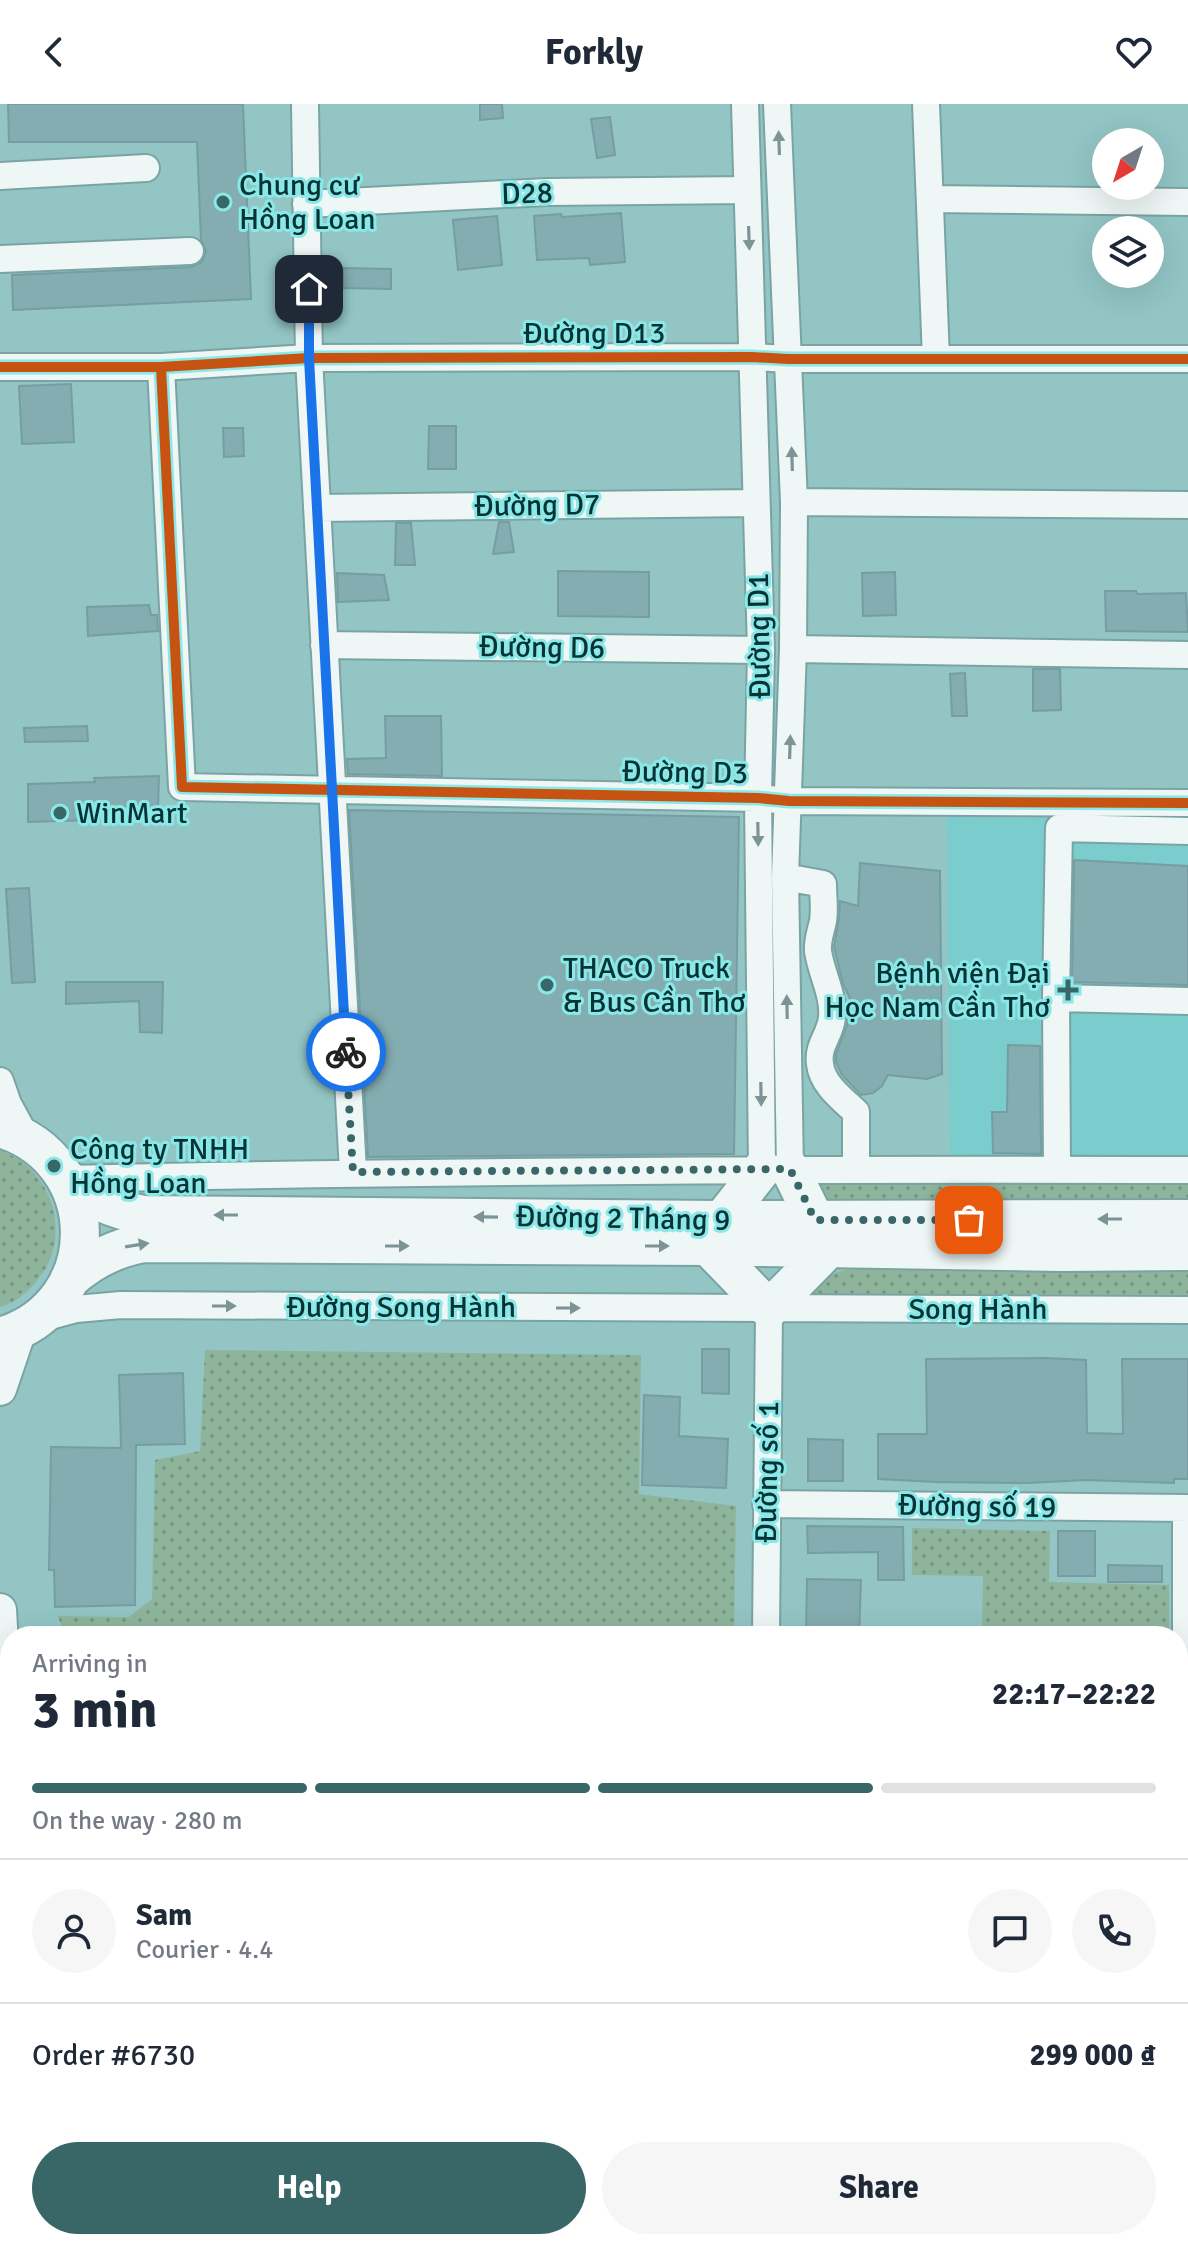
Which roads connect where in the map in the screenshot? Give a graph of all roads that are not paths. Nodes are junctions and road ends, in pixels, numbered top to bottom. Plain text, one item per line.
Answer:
1 (305, 104) edge
2 (745, 104) edge
3 (777, 104) edge
4 (926, 104) edge
5 (146, 168) dead end
6 (0, 176) edge
7 (747, 190) junction
8 (930, 199) junction
9 (1188, 202) edge
10 (306, 204) junction
11 (190, 251) dead end
12 (0, 259) edge
13 (752, 357) junction
14 (309, 358) junction
15 (788, 359) junction
16 (936, 359) junction
17 (1188, 359) edge
18 (0, 367) edge
19 (161, 367) junction
20 (794, 502) junction
21 (756, 503) junction
22 (1188, 505) edge
23 (317, 508) junction
24 (324, 645) junction
25 (793, 649) junction
26 (761, 650) junction
27 (1188, 655) edge
28 (332, 789) junction
29 (758, 798) junction
30 (789, 801) junction
31 (1188, 803) edge
32 (1188, 831) edge
33 (785, 877) junction
34 (1056, 998) junction
35 (1188, 1001) edge
36 (0, 1081) edge
37 (13, 1134) edge
38 (776, 1169) junction
39 (856, 1169) junction
40 (1057, 1170) junction
41 (1188, 1170) edge
42 (353, 1172) junction
43 (67, 1179) junction
44 (1188, 1219) edge
45 (715, 1233) junction
46 (822, 1234) junction
47 (1188, 1251) edge
48 (69, 1280) junction
49 (769, 1309) junction
50 (1188, 1310) edge
51 (18, 1329) edge
52 (0, 1389) edge
53 (766, 1504) junction
54 (1187, 1508) edge
55 (0, 1609) edge
56 (11, 1626) edge
57 (766, 1626) edge
58 (1185, 1626) edge

1 - 10 street
2 - 7 street, Đường D1
15 -> 3 street, Đường D1
4 - 8 street
5 - 6 street
7 - 10 street, D28
7 -> 13 street, Đường D1
8 - 9 street
8 - 16 street
10 - 14 street
11 - 12 street
13 - 14 street, Đường D13
13 - 15 street, Đường D13
13 - 21 street, Đường D1
14 - 19 street, Đường D13
14 - 23 street
15 - 16 street, Đường D13
20 -> 15 street, Đường D1
16 - 17 street, Đường D13
18 - 19 street, Đường D13
19 - 28 street, Đường D3
20 - 22 street
20 - 25 street, Đường D1
21 - 23 street, Đường D7
21 - 26 street, Đường D1
23 - 24 street
24 - 26 street, Đường D6
24 - 28 street
25 - 27 street
30 -> 25 street, Đường D1
26 - 29 street, Đường D1
28 - 29 street, Đường D3
28 - 42 street
29 - 30 street, Đường D3
29 -> 38 street, Đường D1
30 - 31 street, Đường D3
30 - 33 street, Đường D1
32 - 34 street
38 -> 33 street, Đường D1
33 - 39 street
34 - 35 street
34 - 40 street
36 - 37 street
37 - 43 highway
38 - 39 street
38 - 42 street
38 - 45 highway
38 - 46 highway
39 - 40 street
40 - 41 street
42 - 43 street
45 -> 43 highway, Đường 2 Tháng 9
43 - 48 highway
44 -> 46 highway, Đường 2 Tháng 9
45 - 46 highway, Đường 2 Tháng 9
48 -> 45 highway, Đường 2 Tháng 9
45 - 49 highway
46 - 47 highway, Đường 2 Tháng 9
46 - 49 highway
48 - 51 highway
49 - 50 street, Song Hành
51 -> 49 street, Đường Song Hành
49 - 53 street, Đường số 1
51 - 52 main road
53 - 54 street, Đường số 19
53 - 57 street, Đường số 1
54 - 58 street
55 - 56 main road

